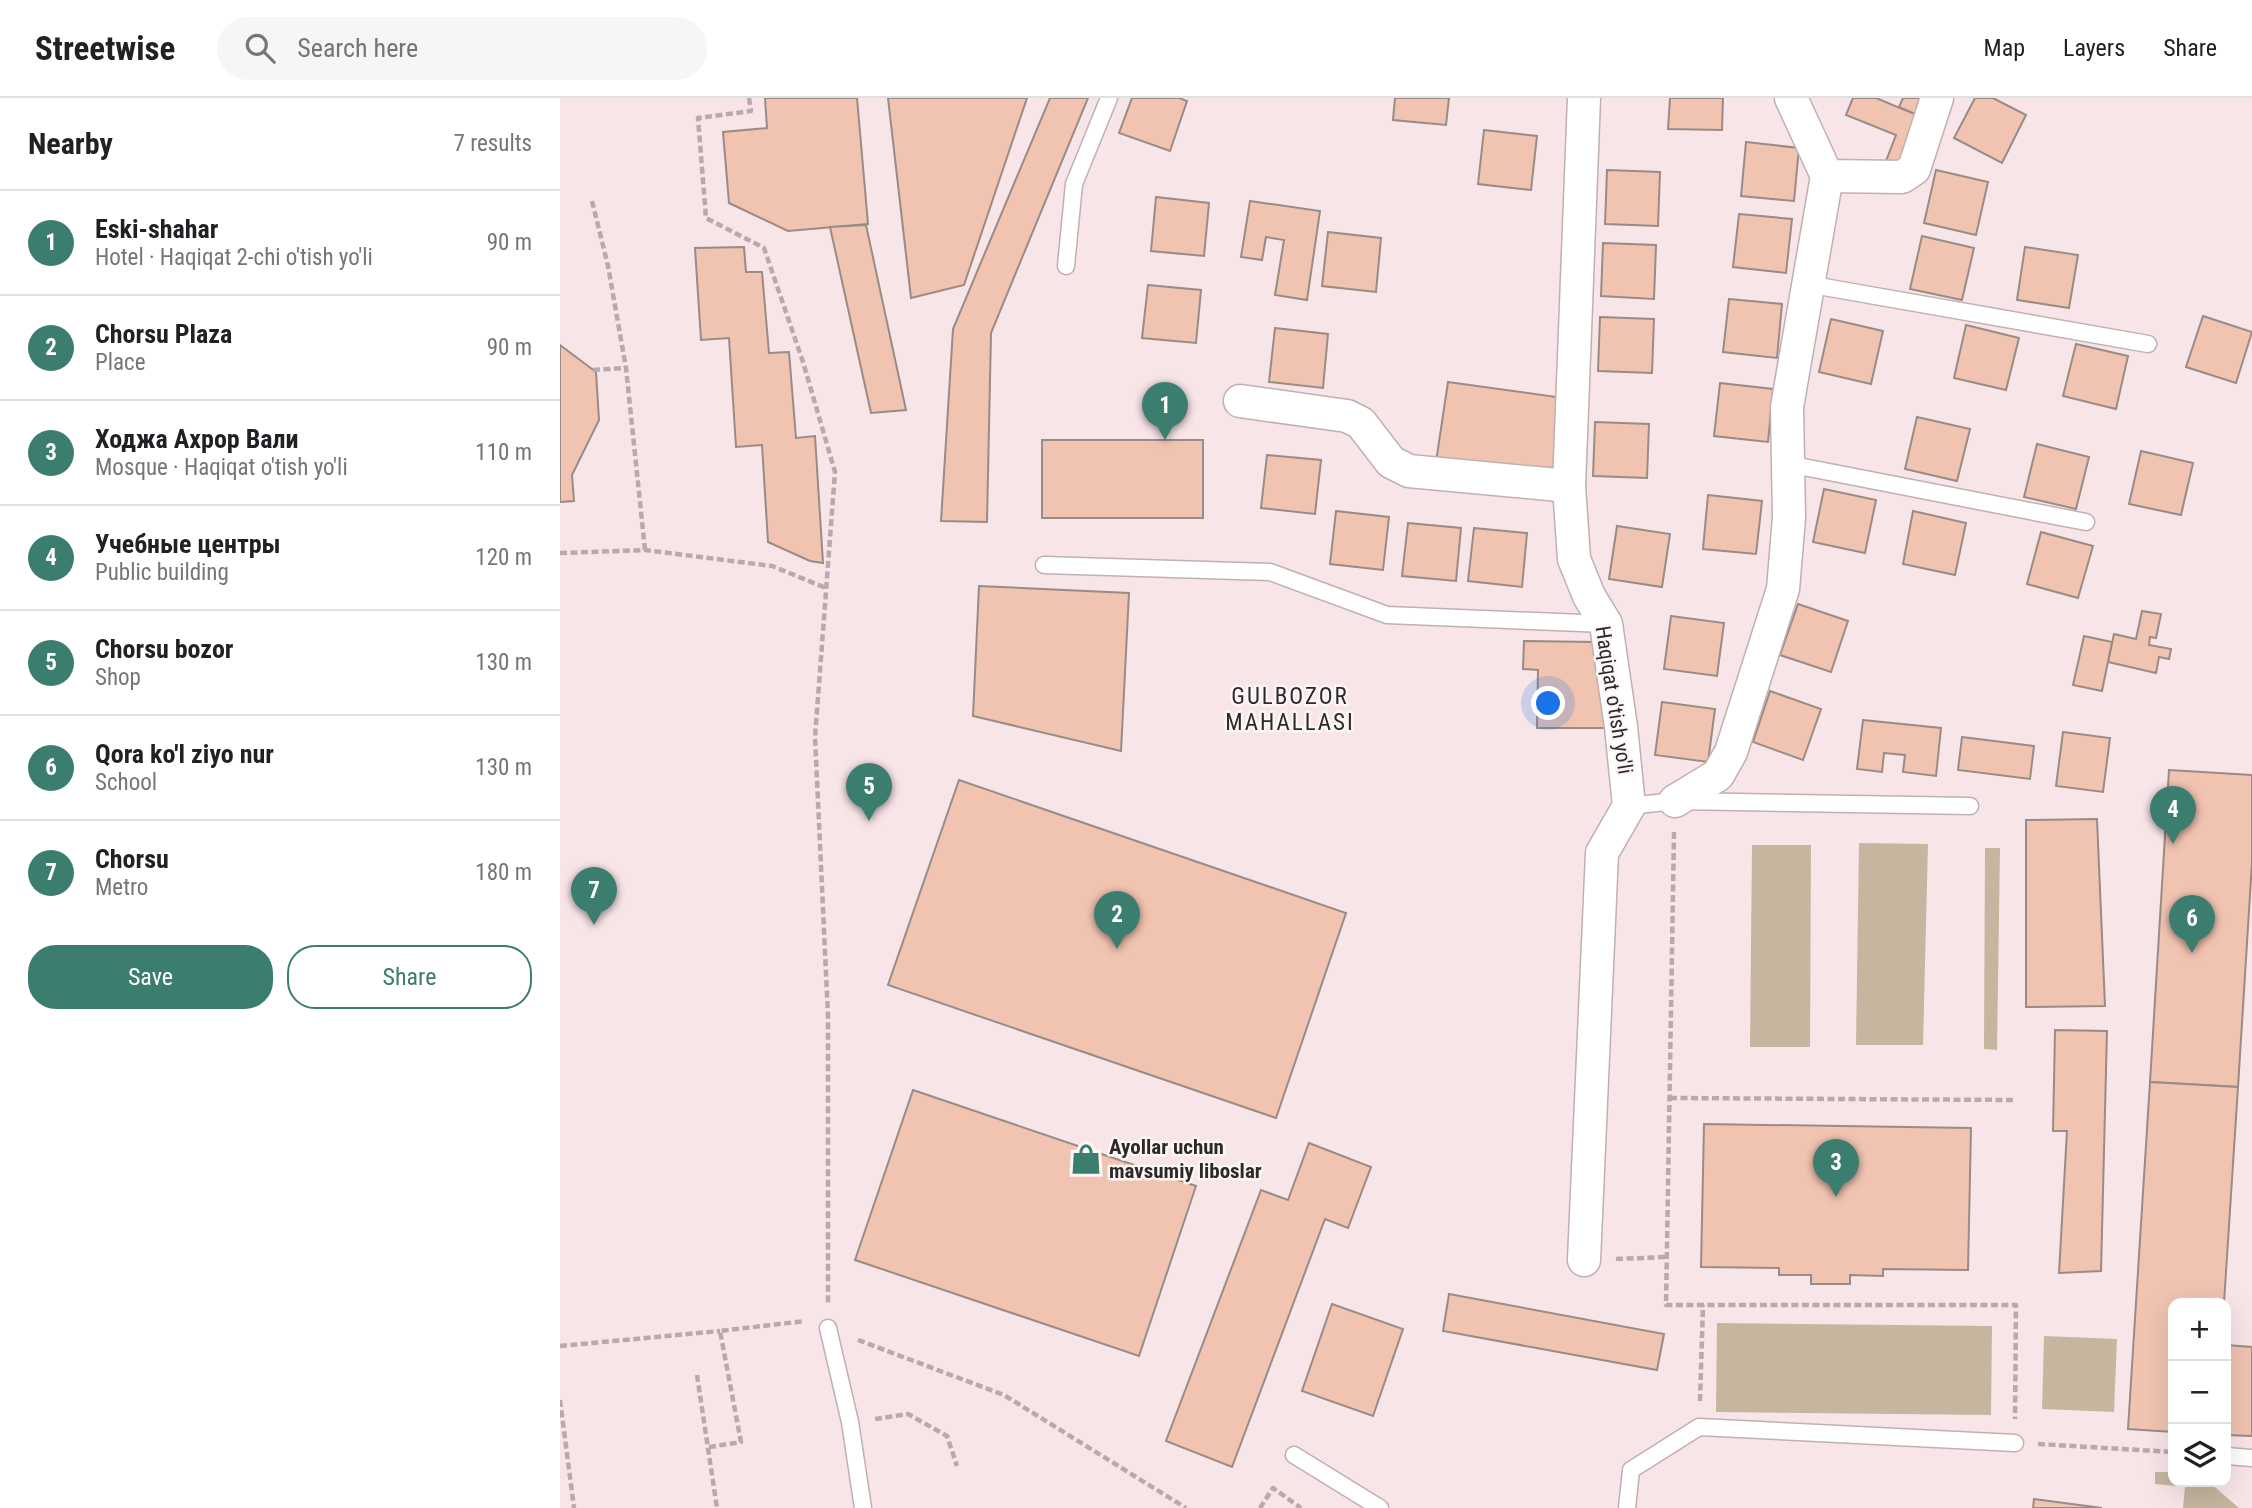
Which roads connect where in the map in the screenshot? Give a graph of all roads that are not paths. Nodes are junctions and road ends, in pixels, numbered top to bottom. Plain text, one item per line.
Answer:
1 (1109, 98) edge
2 (1584, 98) edge
3 (1791, 98) edge
4 (1937, 98) edge
5 (1827, 176) junction
6 (1066, 266) dead end
7 (1807, 284) junction
8 (2148, 344) dead end
9 (1240, 401) dead end
10 (1788, 464) junction
11 (1569, 486) junction
12 (2086, 522) dead end
13 (1044, 565) dead end
14 (1606, 624) junction
15 (1675, 801) junction
16 (1629, 806) junction
17 (1970, 806) dead end
18 (1584, 1260) road end
19 (828, 1328) road end
20 (2015, 1443) road end
21 (1294, 1455) dead end
22 (2231, 1456) edge
23 (2252, 1458) edge
24 (863, 1508) edge
25 (1380, 1508) edge
26 (1627, 1508) edge

1 - 6 lane
2 - 11 street, Haqiqat o'tish yo'li
3 - 5 street
4 - 5 street
5 - 7 street
7 - 8 lane
7 - 10 street
9 - 11 street
10 - 12 lane
10 - 15 street
11 - 14 street, Haqiqat o'tish yo'li
13 - 14 lane
14 - 16 street, Haqiqat o'tish yo'li
15 - 16 lane
15 - 17 lane
16 - 18 street
19 - 24 lane
20 - 26 lane
21 - 25 lane
22 - 23 lane

